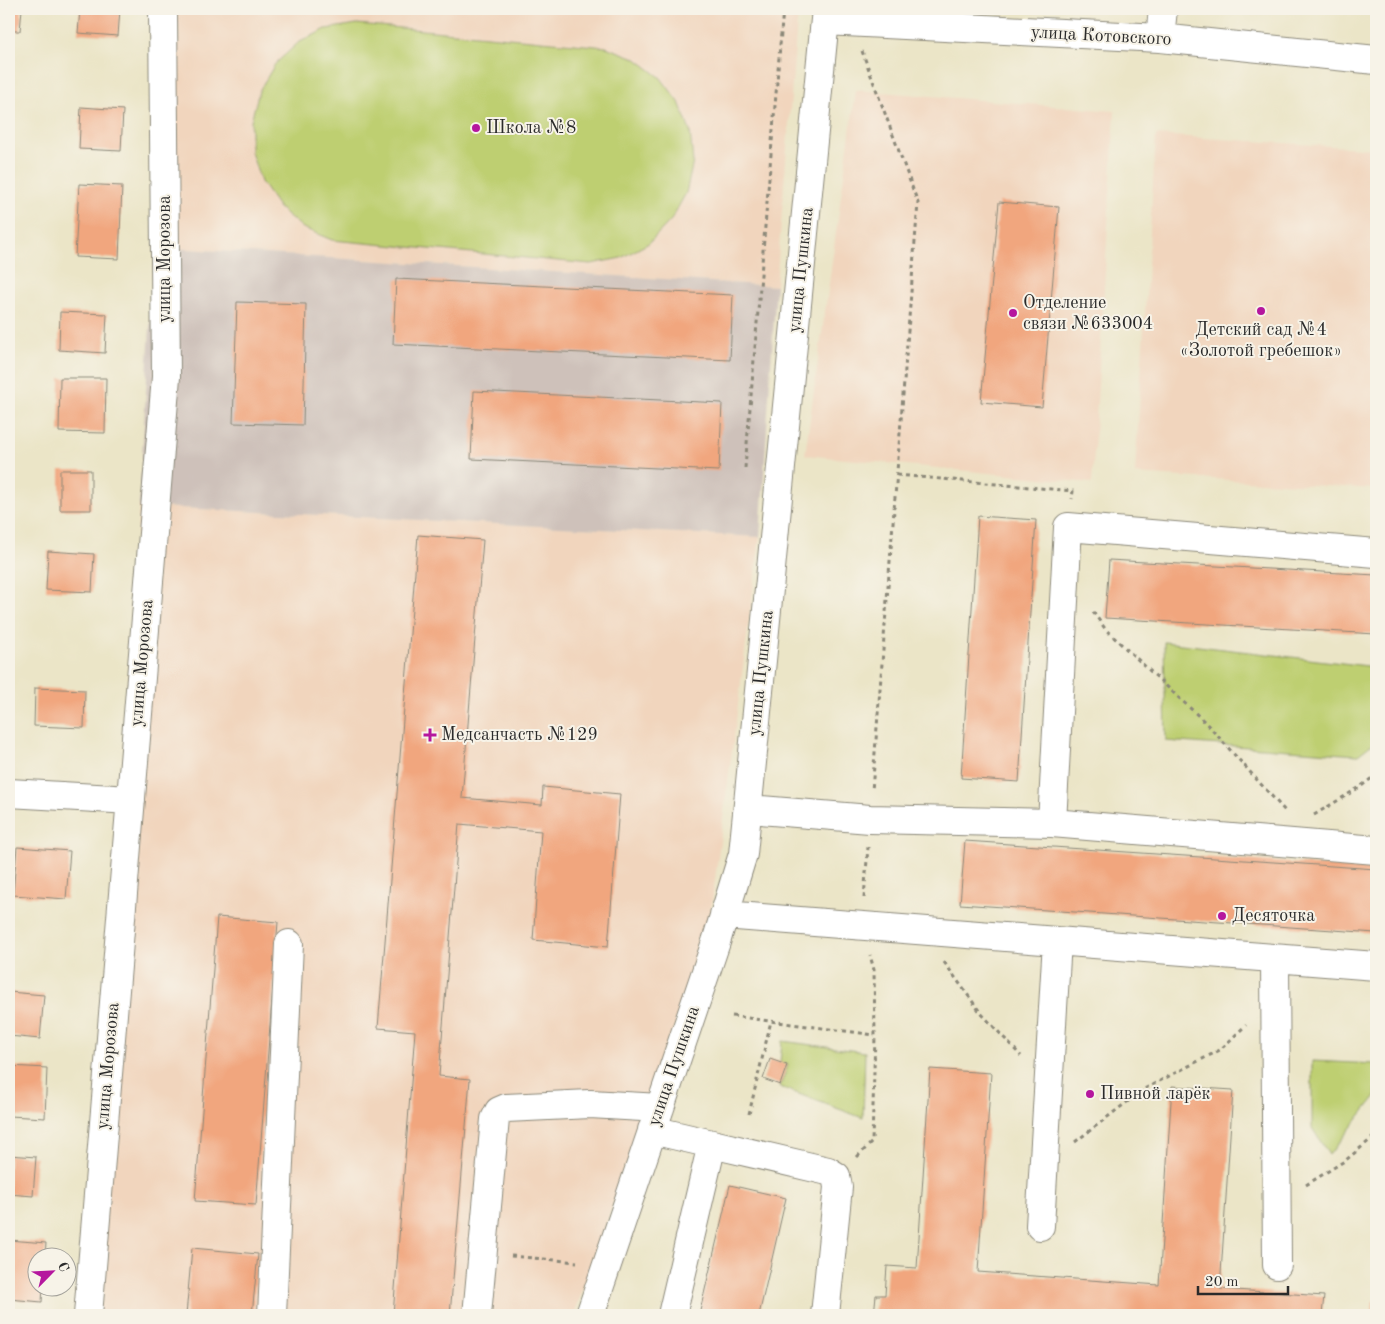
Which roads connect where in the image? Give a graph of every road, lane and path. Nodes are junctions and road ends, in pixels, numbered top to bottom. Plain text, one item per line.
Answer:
1 (163, 9) edge
2 (783, 9) edge
3 (1163, 9) edge
4 (834, 17) edge
5 (1160, 38) junction
6 (1376, 60) edge
7 (745, 468) dead end
8 (897, 474) junction
9 (1068, 527) junction
10 (1376, 554) edge
11 (1066, 575) junction
12 (1376, 775) edge
13 (9, 793) edge
14 (131, 800) junction
15 (748, 809) junction
16 (1313, 815) dead end
17 (870, 819) junction
18 (1052, 823) junction
19 (1271, 841) junction
20 (1376, 850) edge
21 (724, 915) junction
22 (862, 926) junction
23 (922, 931) junction
24 (1058, 941) junction
25 (289, 944) dead end
26 (1275, 958) junction
27 (1376, 966) edge
28 (1275, 997) junction
29 (732, 1016) dead end
30 (771, 1021) junction
31 (875, 1036) junction
32 (1048, 1086) junction
33 (749, 1114) dead end
34 (656, 1119) junction
35 (1376, 1134) edge
36 (712, 1144) junction
37 (1043, 1166) junction
38 (836, 1176) junction
39 (1277, 1202) junction
40 (1040, 1226) dead end
41 (483, 1254) junction
42 (553, 1260) dead end
43 (1277, 1264) dead end
44 (88, 1315) edge
45 (272, 1315) edge
46 (477, 1315) edge
47 (590, 1315) edge
48 (672, 1315) edge
49 (826, 1315) edge

1 - 14 street, улица Морозова
2 - 7 path
3 - 5 street
4 - 5 street, улица Котовского
4 - 8 path
4 - 15 street, улица Пушкина
5 - 6 street, улица Котовского
8 - 9 path
8 - 17 path
9 - 10 street
9 - 11 street
11 - 18 street
11 - 19 path
12 - 16 path
13 - 14 street
14 - 44 street, улица Морозова
15 - 17 street
15 - 21 street, улица Пушкина
17 - 18 street
17 - 22 path
18 - 19 street
19 - 20 street
21 - 22 street
21 - 34 street, улица Пушкина
22 - 23 street
22 - 31 path
23 - 24 street
23 - 32 path
24 - 26 street
24 - 32 street
25 - 45 street
26 - 27 street
26 - 28 street
28 - 37 path
28 - 39 street
29 - 30 path
30 - 31 path
30 - 33 path
31 - 38 path
32 - 37 street
34 - 36 street
34 - 41 street
34 - 47 street, улица Пушкина
35 - 39 path
36 - 38 street
36 - 48 street
37 - 40 street
38 - 49 street
39 - 43 street
41 - 42 path
41 - 46 street

